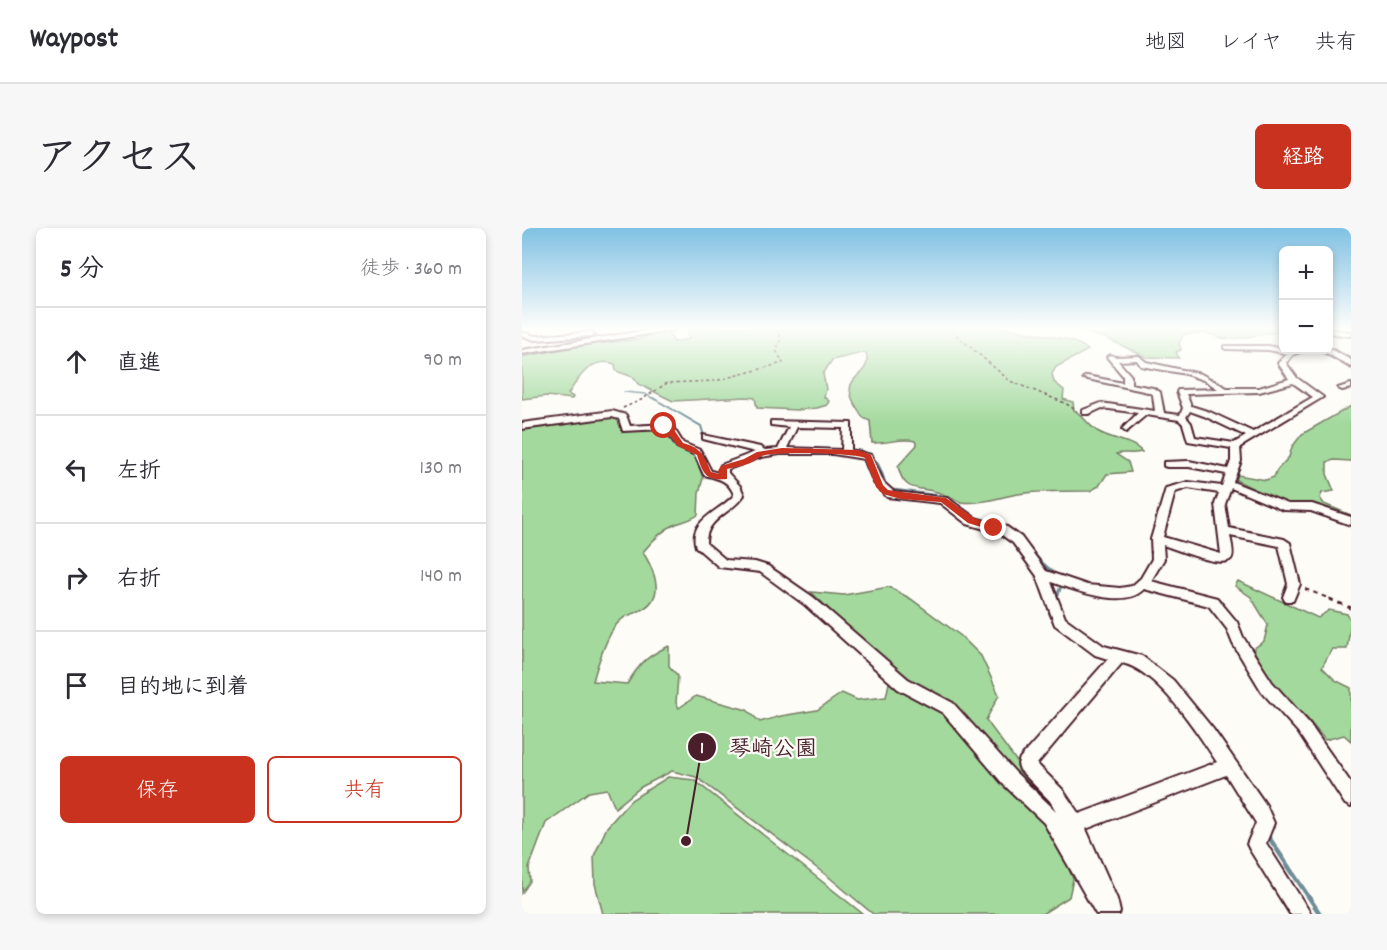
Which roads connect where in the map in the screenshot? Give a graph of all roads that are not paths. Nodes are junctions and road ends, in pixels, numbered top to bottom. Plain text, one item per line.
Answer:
1 (1113, 359) edge
2 (1140, 359) edge
3 (1286, 359) edge
4 (1087, 378) dead end
5 (1294, 380) junction
6 (1127, 386) junction
7 (1227, 392) junction
8 (1187, 408) junction
9 (1086, 412) road end
10 (1144, 412) junction
11 (1160, 415) junction
12 (1182, 418) junction
13 (774, 423) dead end
14 (794, 424) junction
15 (522, 426) edge
16 (1126, 429) dead end
17 (1253, 436) junction
18 (706, 437) dead end
19 (1235, 446) junction
20 (782, 450) junction
21 (846, 452) junction
22 (760, 454) junction
23 (1167, 464) dead end
24 (1231, 472) junction
25 (724, 477) junction
26 (1225, 486) junction
27 (1351, 521) edge
28 (1226, 531) junction
29 (1157, 539) junction
30 (1042, 574) junction
31 (1142, 584) junction
32 (1289, 597) dead end
33 (1120, 655) junction
34 (1229, 766) junction
35 (1351, 798) edge
36 (1076, 824) junction
37 (1108, 914) edge
38 (1301, 914) edge

1 - 6 street
2 - 7 street
3 - 5 street
4 - 6 street
5 - 7 street
5 - 17 street
6 - 11 street
7 - 8 street
8 - 12 street
8 - 17 street
9 - 10 street
10 - 11 street
10 - 16 street
11 - 12 street
12 - 19 street
13 - 14 street
14 - 20 street
14 - 21 street
15 - 25 street
17 - 19 street
18 - 22 street
19 - 24 street
20 - 21 street
20 - 22 street
21 - 30 street
22 - 25 street
23 - 24 street
24 - 26 street
25 - 37 street
26 - 27 street
26 - 28 street
26 - 29 street
28 - 29 street
28 - 32 street
29 - 31 street
30 - 31 street
30 - 33 street
31 - 35 street
33 - 34 street
33 - 36 street
34 - 36 street
34 - 38 street
36 - 37 street

